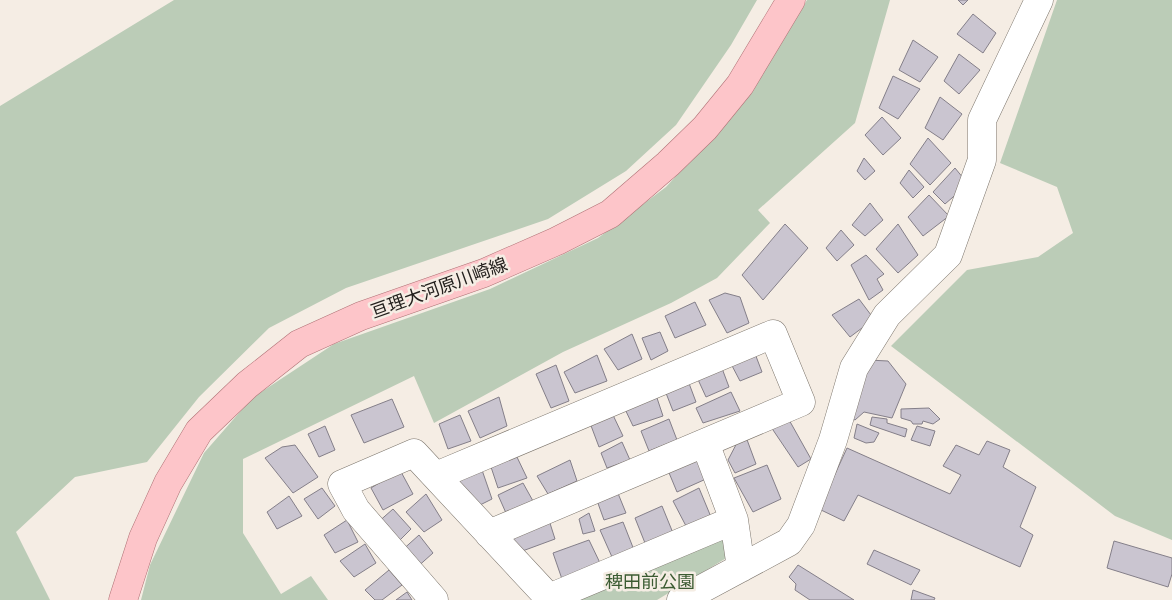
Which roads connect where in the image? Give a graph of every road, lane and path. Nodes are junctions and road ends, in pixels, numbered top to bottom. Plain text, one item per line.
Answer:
1 (791, 0) edge
2 (1039, 0) edge
3 (705, 443) junction
4 (436, 476) junction
5 (734, 520) junction
6 (489, 534) junction
7 (740, 568) junction
8 (550, 599) edge
9 (123, 600) edge
10 (434, 600) edge
11 (681, 600) edge

1 - 9 main road, 亘理大河原川崎線
2 - 7 street
3 - 4 street
3 - 5 street
3 - 6 street
4 - 6 street
4 - 10 street
5 - 7 street
5 - 8 street
6 - 8 street
7 - 11 street

